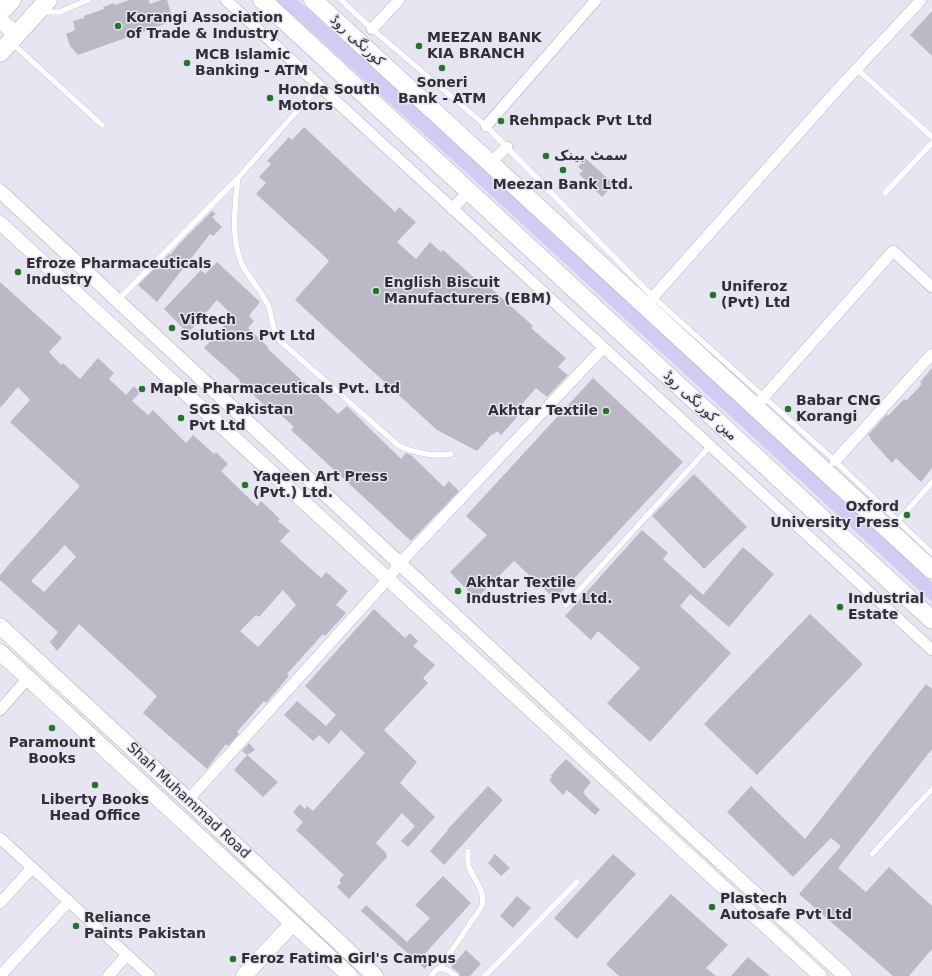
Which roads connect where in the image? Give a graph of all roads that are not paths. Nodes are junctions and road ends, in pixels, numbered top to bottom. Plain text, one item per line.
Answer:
1 (12, 0) edge
2 (88, 0) edge
3 (226, 0) edge
4 (262, 0) edge
5 (313, 0) edge
6 (341, 0) edge
7 (399, 0) edge
8 (596, 0) edge
9 (921, 0) edge
10 (43, 6) edge
11 (0, 13) edge
12 (0, 20) edge
13 (372, 29) junction
14 (9, 43) edge
15 (857, 69) junction
16 (319, 86) junction
17 (102, 125) dead end
18 (486, 126) junction
19 (932, 138) edge
20 (932, 143) edge
21 (507, 147) junction
22 (490, 163) junction
23 (238, 178) junction
24 (469, 190) junction
25 (0, 191) edge
26 (885, 193) dead end
27 (452, 209) junction
28 (0, 223) edge
29 (932, 287) edge
30 (104, 288) junction
31 (653, 297) junction
32 (117, 301) junction
33 (89, 305) junction
34 (603, 348) junction
35 (932, 354) edge
36 (759, 402) junction
37 (266, 439) junction
38 (710, 446) junction
39 (452, 454) dead end
40 (253, 455) junction
41 (835, 461) junction
42 (932, 482) edge
43 (898, 521) junction
44 (932, 553) edge
45 (400, 564) junction
46 (932, 570) edge
47 (388, 579) junction
48 (566, 605) dead end
49 (932, 620) edge
50 (0, 626) edge
51 (932, 650) edge
52 (0, 652) edge
53 (28, 678) junction
54 (0, 710) edge
55 (112, 730) junction
56 (98, 741) junction
57 (127, 744) junction
58 (116, 758) junction
59 (932, 789) edge
60 (188, 800) junction
61 (0, 839) edge
62 (468, 851) dead end
63 (872, 854) dead end
64 (32, 868) junction
65 (577, 882) dead end
66 (68, 902) junction
67 (0, 903) edge
68 (311, 917) junction
69 (295, 925) junction
70 (335, 940) junction
71 (324, 952) junction
72 (127, 955) junction
73 (440, 968) junction
74 (0, 976) edge
75 (108, 976) edge
76 (150, 976) edge
77 (244, 976) edge
78 (350, 976) edge
79 (375, 976) edge
80 (431, 976) edge
81 (456, 976) edge
82 (485, 976) edge
83 (820, 976) edge
84 (845, 976) edge

1 - 11 main road
2 - 10 lane
3 - 16 street
4 - 24 main road, مین کورنگی روڈ
5 - 22 main road, کورنگی روڈ
6 - 13 lane
7 - 13 street
8 - 18 street
9 - 15 street
10 - 14 main road
12 - 14 main road
13 - 18 lane
14 - 17 lane
15 - 19 lane
15 - 31 street
16 - 23 lane
16 - 27 street
18 - 21 lane
20 - 26 lane
21 - 22 street
21 - 31 lane
22 - 36 main road
23 - 32 lane
23 - 39 lane
24 - 27 street
24 - 49 main road, مین کورنگی روڈ
25 - 30 street
27 - 34 street
28 - 33 street
29 - 36 street
30 - 32 street
30 - 33 street
31 - 36 lane
32 - 37 street
33 - 40 street
34 - 38 street
34 - 45 street
35 - 41 street
36 - 41 lane
36 - 46 main road
37 - 40 street
37 - 45 street
38 - 48 lane
38 - 51 street
40 - 47 street
41 - 43 lane
42 - 43 lane
43 - 44 lane
45 - 47 street
45 - 84 street
47 - 60 street
47 - 83 street
50 - 55 main road, Shah Muhammad Road
52 - 53 main road, Shah Muhammad Road
53 - 54 street
53 - 56 main road, Shah Muhammad Road
55 - 56 street
55 - 57 main road, Shah Muhammad Road
56 - 58 main road, Shah Muhammad Road
57 - 58 street
57 - 60 main road, Shah Muhammad Road
58 - 69 main road, Shah Muhammad Road
59 - 63 lane
60 - 68 main road, Shah Muhammad Road
61 - 64 street
62 - 73 lane
64 - 66 street
64 - 67 street
65 - 82 lane
66 - 72 street
66 - 74 street
68 - 69 street
68 - 70 main road, Shah Muhammad Road
69 - 71 main road, Shah Muhammad Road
69 - 77 main road
70 - 71 street
70 - 79 main road, Shah Muhammad Road
71 - 78 main road, Shah Muhammad Road
72 - 75 street
72 - 76 street
73 - 80 lane
73 - 81 lane

